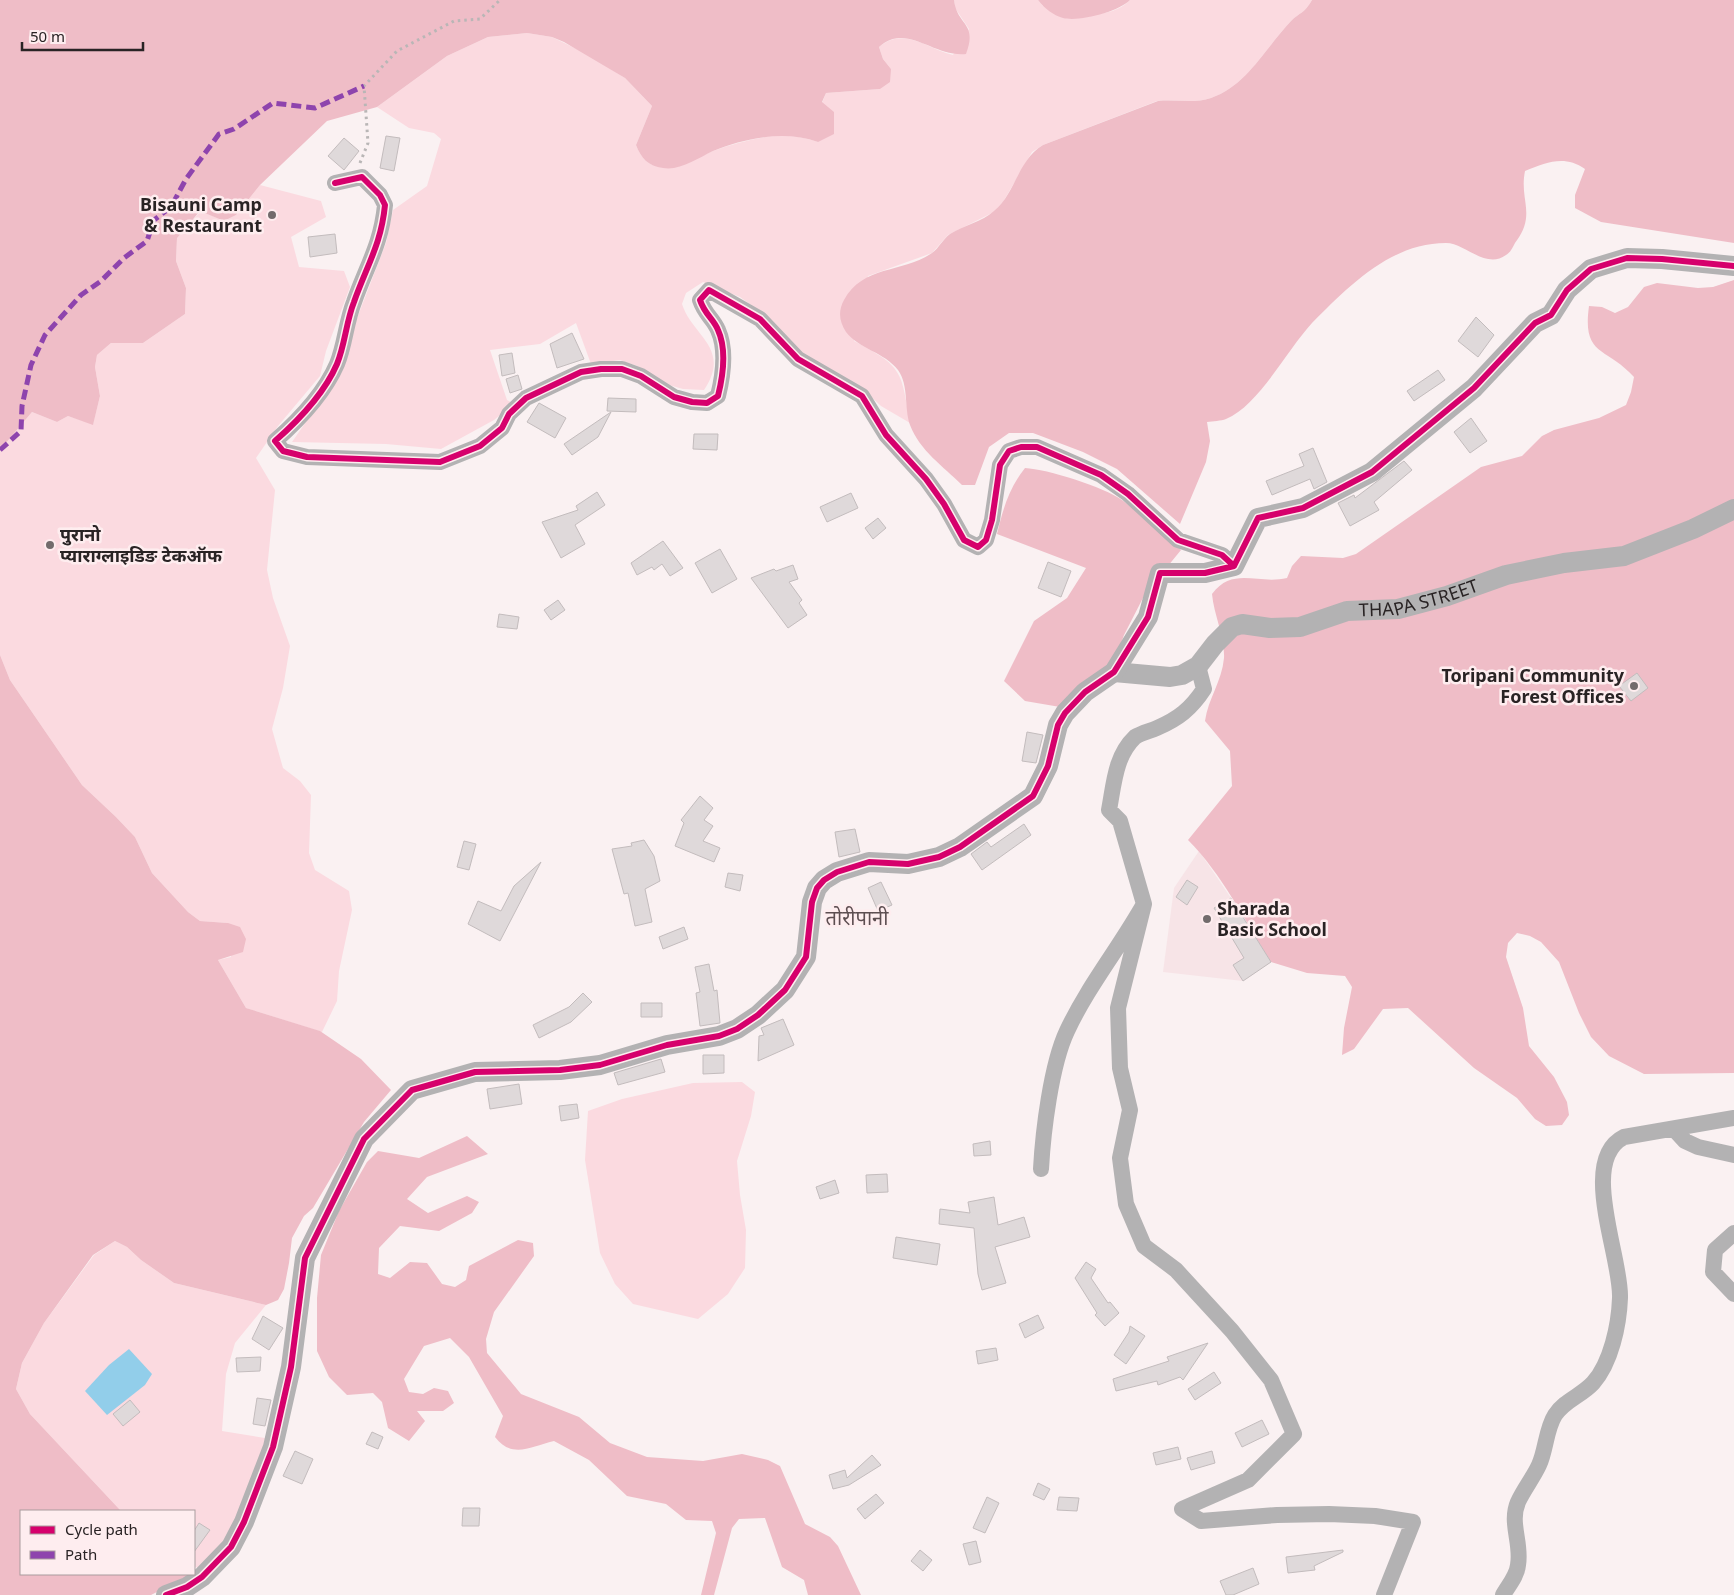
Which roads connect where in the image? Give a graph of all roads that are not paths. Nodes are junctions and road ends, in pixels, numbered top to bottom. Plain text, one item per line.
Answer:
1 (335, 183) dead end
2 (1734, 266) edge
3 (1734, 509) edge
4 (1234, 566) junction
5 (1198, 666) junction
6 (1114, 672) junction
7 (1144, 904) junction
8 (1734, 1118) edge
9 (1674, 1129) junction
10 (1734, 1155) edge
11 (1041, 1170) dead end
12 (1734, 1233) edge
13 (1734, 1294) edge
14 (166, 1595) edge
15 (1384, 1595) edge
16 (1503, 1595) edge

1 - 4 street
2 - 4 street
3 - 5 street, THAPA STREET
4 - 6 street
5 - 6 street, THAPA STREET
5 - 7 street
6 - 14 street
7 - 11 street
7 - 15 street
8 - 9 street
9 - 10 street
9 - 16 street
12 - 13 street

